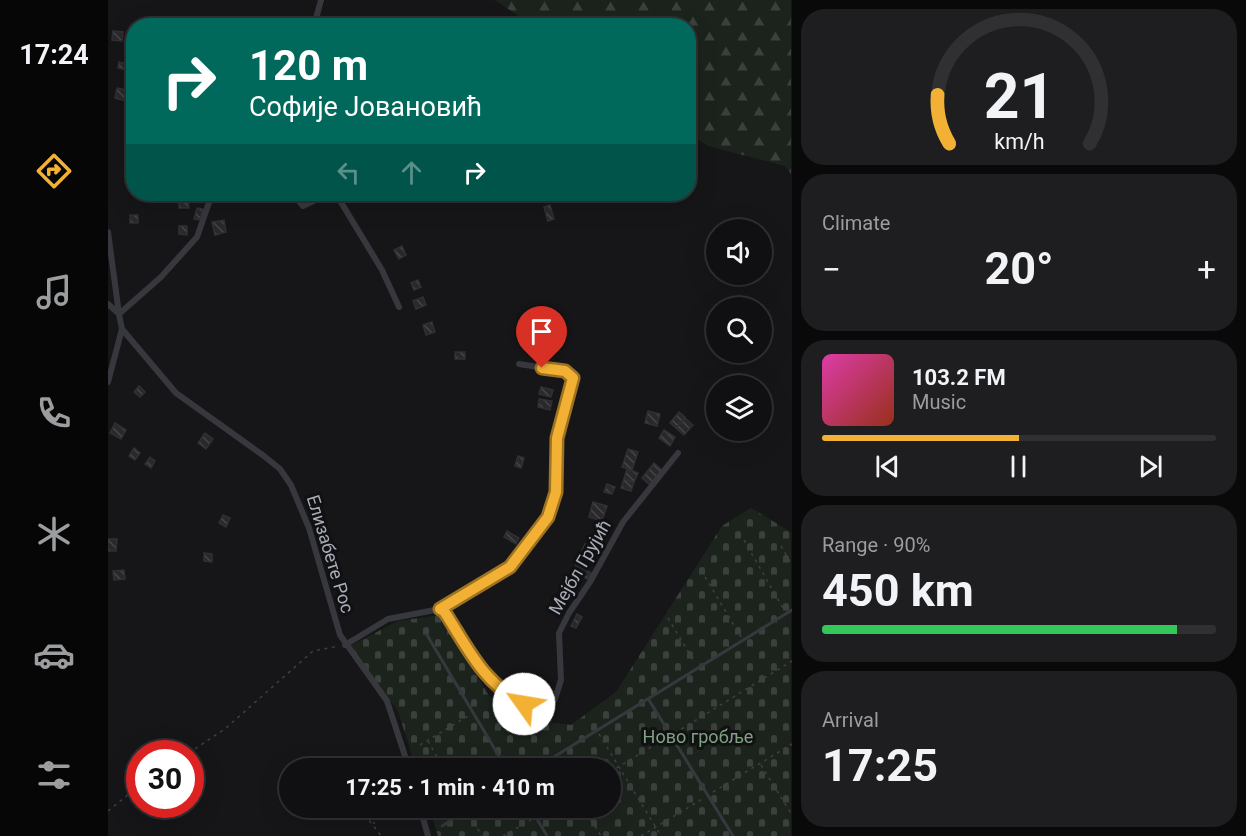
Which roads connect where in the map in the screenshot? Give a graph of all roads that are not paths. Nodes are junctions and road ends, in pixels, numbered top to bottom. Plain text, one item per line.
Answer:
1 (321, 0) edge
2 (316, 18) edge
3 (210, 201) edge
4 (299, 201) edge
5 (316, 201) edge
6 (340, 201) edge
7 (108, 232) edge
8 (108, 304) edge
9 (399, 307) dead end
10 (119, 314) junction
11 (122, 329) junction
12 (519, 364) dead end
13 (108, 382) edge
14 (678, 453) dead end
15 (440, 609) junction
16 (792, 610) edge
17 (427, 635) dead end
18 (345, 645) junction
19 (649, 700) junction
20 (406, 758) edge
21 (500, 758) edge
22 (553, 758) edge
23 (423, 818) edge
24 (454, 818) edge
25 (537, 818) edge
26 (442, 826) dead end
27 (428, 836) edge
28 (547, 836) edge
29 (733, 836) edge

1 - 2 street
3 - 10 street
4 - 5 street
6 - 9 street
7 - 10 street, Елизабете Рос
8 - 10 street
10 - 11 street, Елизабете Рос
11 - 13 street
11 - 18 street, Елизабете Рос
12 - 15 street
14 - 15 street, Мејбл Грујић
15 - 18 street
16 - 19 lane
17 - 21 lane
18 - 20 street, Елизабете Рос
19 - 22 lane
19 - 29 lane
23 - 27 street
24 - 26 lane
25 - 28 lane

